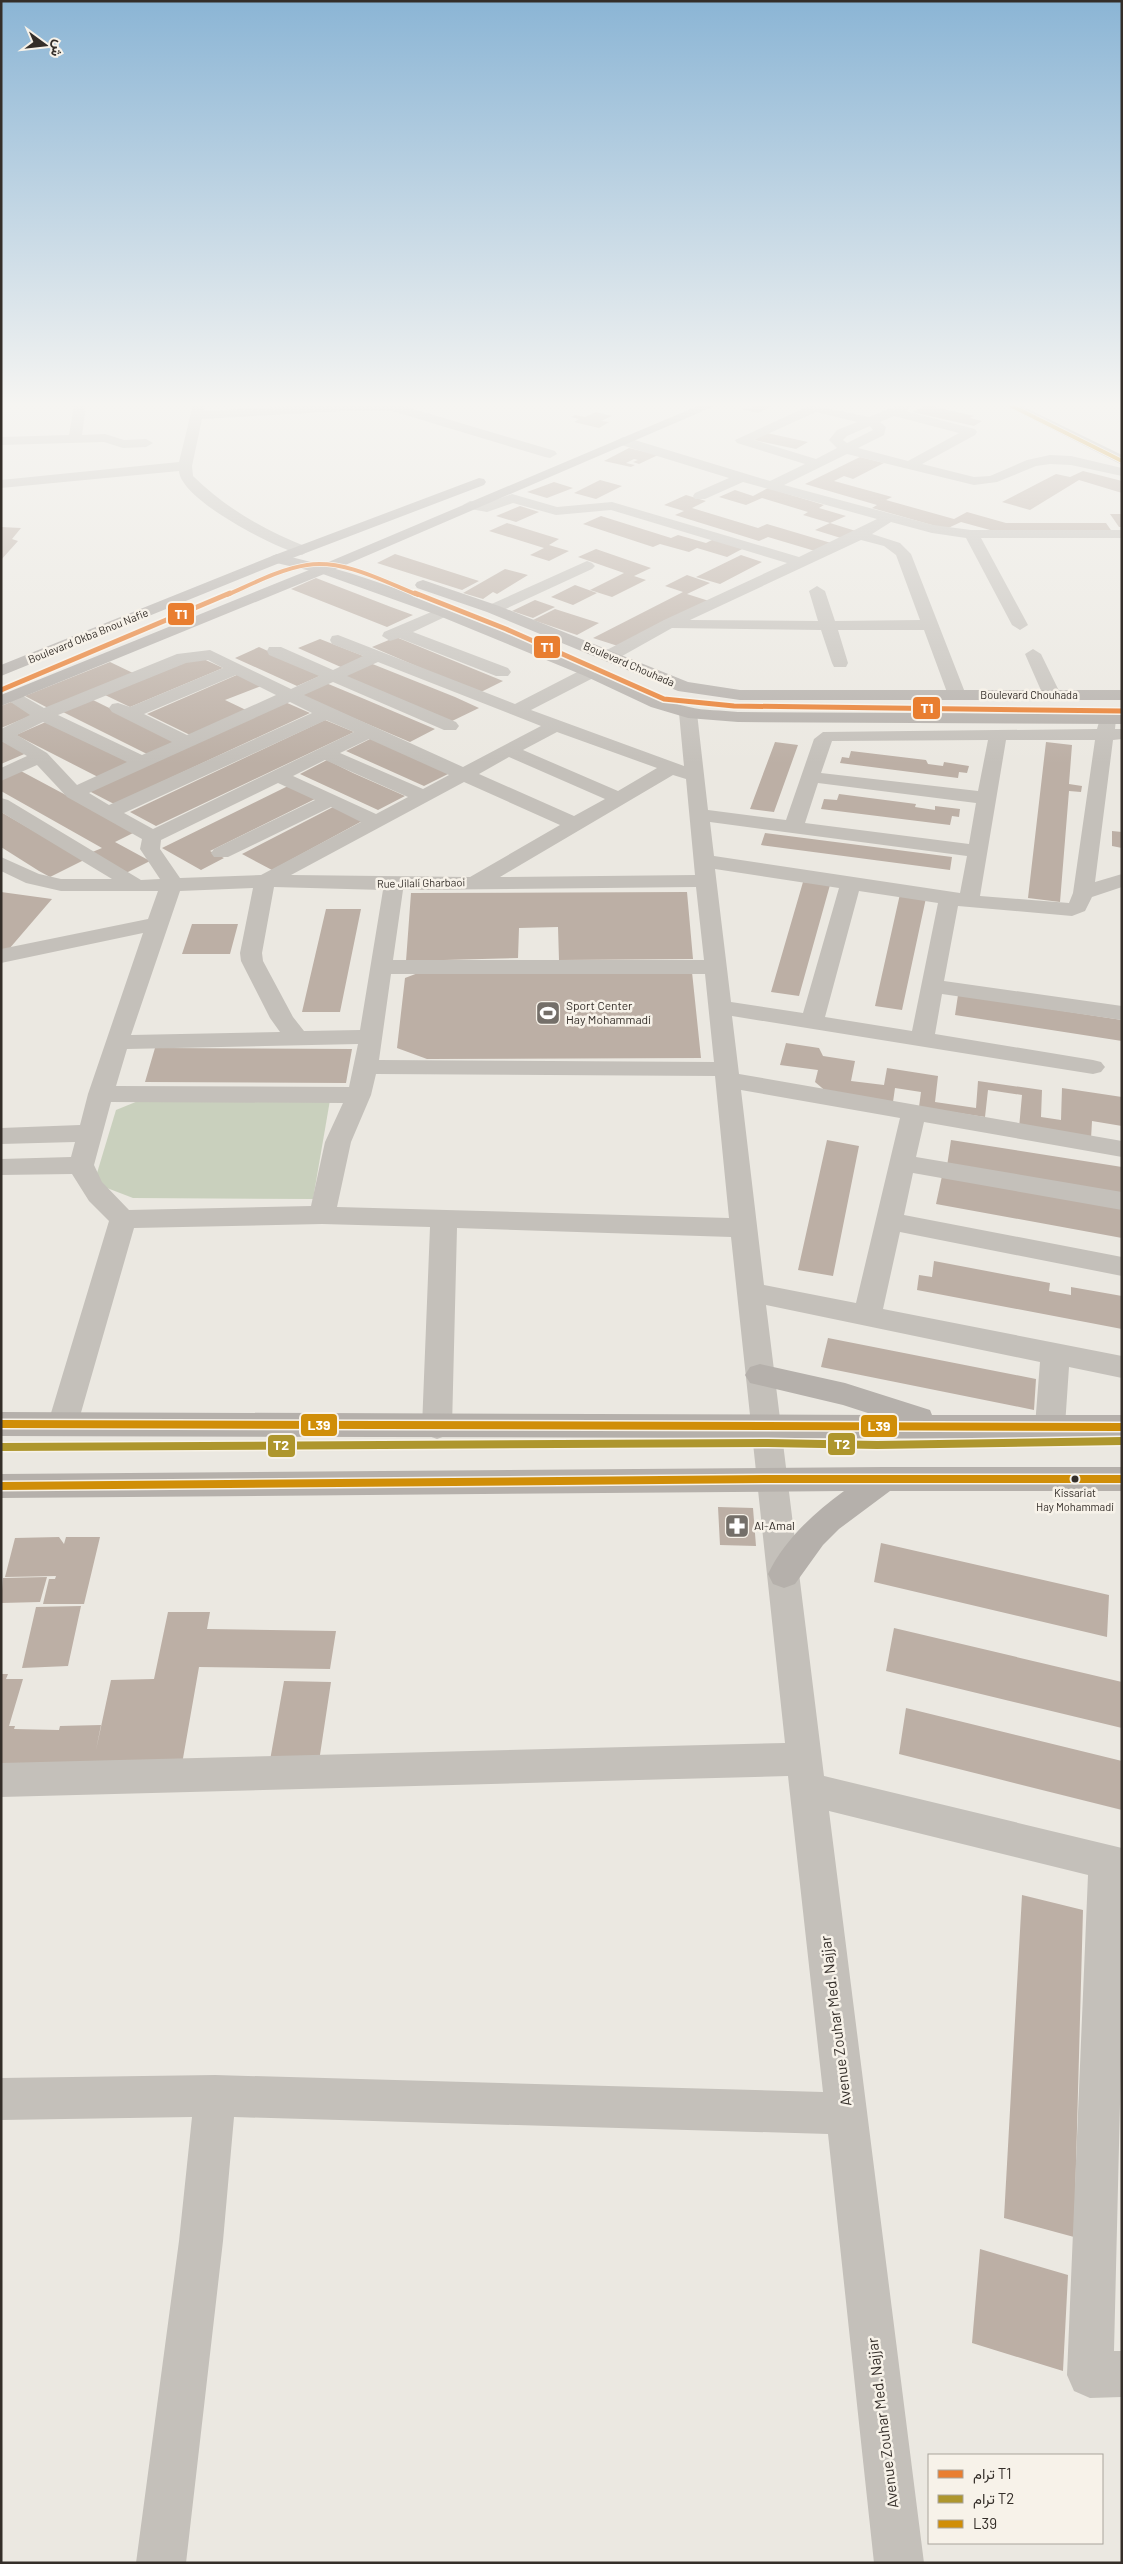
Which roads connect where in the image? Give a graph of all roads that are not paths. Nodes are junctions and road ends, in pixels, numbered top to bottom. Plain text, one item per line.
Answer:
1 (244, 525) edge
2 (368, 525) edge
3 (425, 525) edge
4 (675, 525) edge
5 (877, 525) edge
6 (915, 525) edge
7 (252, 530) junction
8 (971, 534) junction
9 (1122, 534) edge
10 (859, 535) junction
11 (302, 550) junction
12 (347, 557) junction
13 (277, 559) junction
14 (800, 562) junction
15 (587, 566) dead end
16 (374, 567) dead end
17 (324, 569) junction
18 (410, 580) dead end
19 (817, 591) dead end
20 (493, 609) junction
21 (443, 612) junction
22 (670, 623) junction
23 (828, 625) junction
24 (931, 625) junction
25 (1020, 625) dead end
26 (399, 632) junction
27 (338, 640) dead end
28 (274, 651) dead end
29 (369, 653) junction
30 (1033, 654) dead end
31 (609, 656) junction
32 (840, 663) dead end
33 (237, 668) junction
34 (1, 671) edge
35 (502, 672) dead end
36 (591, 672) junction
37 (334, 676) junction
38 (92, 695) junction
39 (290, 695) junction
40 (1052, 695) junction
41 (1122, 695) edge
42 (957, 696) junction
43 (6, 699) edge
44 (495, 703) junction
45 (517, 710) junction
46 (326, 713) junction
47 (688, 713) junction
48 (130, 714) junction
49 (43, 716) junction
50 (462, 720) junction
51 (556, 725) junction
52 (1114, 727) edge
53 (368, 732) junction
54 (998, 734) junction
55 (2, 735) edge
56 (184, 741) junction
57 (406, 748) junction
58 (508, 750) junction
59 (325, 753) junction
60 (40, 757) junction
61 (142, 762) junction
62 (671, 768) junction
63 (1, 775) edge
64 (463, 775) junction
65 (280, 776) junction
66 (695, 776) junction
67 (811, 776) junction
68 (74, 793) junction
69 (422, 796) junction
70 (619, 798) junction
71 (987, 798) junction
72 (330, 800) junction
73 (1, 804) edge
74 (110, 812) junction
75 (699, 815) junction
76 (376, 821) junction
77 (575, 824) junction
78 (794, 826) junction
79 (152, 838) junction
80 (978, 851) junction
81 (221, 853) dead end
82 (1088, 861) junction
83 (1, 863) edge
84 (1122, 869) edge
85 (705, 871) junction
86 (1122, 880) edge
87 (264, 881) junction
88 (476, 882) junction
89 (172, 883) junction
90 (851, 883) junction
91 (394, 884) junction
92 (137, 886) junction
93 (1083, 893) junction
94 (959, 900) junction
95 (156, 924) junction
96 (1, 956) edge
97 (380, 967) junction
98 (716, 967) junction
99 (932, 986) junction
100 (720, 1007) junction
101 (1122, 1013) edge
102 (812, 1022) junction
103 (370, 1037) junction
104 (297, 1038) junction
105 (922, 1040) junction
106 (118, 1042) junction
107 (366, 1067) junction
108 (1093, 1067) dead end
109 (727, 1075) junction
110 (100, 1094) junction
111 (359, 1095) junction
112 (914, 1113) junction
113 (90, 1133) junction
114 (1, 1136) edge
115 (1122, 1149) edge
116 (902, 1162) junction
117 (81, 1165) junction
118 (1, 1167) edge
119 (1122, 1201) edge
120 (322, 1215) junction
121 (123, 1219) junction
122 (444, 1219) junction
123 (889, 1221) junction
124 (744, 1228) junction
125 (1122, 1267) edge
126 (751, 1292) junction
127 (867, 1316) junction
128 (1055, 1354) junction
129 (1122, 1367) edge
130 (760, 1375) junction
131 (62, 1423) junction
132 (1, 1424) edge
133 (765, 1425) junction
134 (942, 1426) junction
135 (1050, 1426) junction
136 (437, 1427) junction
137 (1122, 1427) edge
138 (773, 1479) junction
139 (884, 1479) junction
140 (1122, 1479) edge
141 (1, 1486) edge
142 (784, 1574) junction
143 (807, 1774) junction
144 (1, 1780) edge
145 (1114, 1864) edge
146 (215, 2096) junction
147 (1, 2099) edge
148 (847, 2114) junction
149 (1122, 2374) edge
150 (160, 2563) edge
151 (899, 2563) edge

1 - 7 street
2 - 11 main road, Boulevard Okba Bnou Nafie
3 - 12 main road
4 - 14 street
5 - 10 street
6 - 8 street
7 - 11 street
7 - 13 street
8 - 9 street
8 - 25 street
10 - 14 street
10 - 24 street
11 - 12 street
11 - 13 main road, Boulevard Okba Bnou Nafie
12 - 16 street
12 - 17 main road
13 - 17 street, Boulevard Chouhada
13 - 34 main road, Boulevard Okba Bnou Nafie
14 - 22 street
15 - 20 street
17 - 21 street, Boulevard Chouhada
17 - 43 main road
18 - 20 street, Boulevard Chouhada
19 - 23 street
20 - 31 street, Boulevard Chouhada
21 - 26 street
21 - 36 street, Boulevard Chouhada
22 - 23 street
22 - 31 street
23 - 24 street
23 - 32 street
24 - 42 street
26 - 29 street
26 - 35 street
27 - 29 street
28 - 37 street
29 - 37 street
29 - 44 street
30 - 40 street
31 - 42 street, Boulevard Chouhada
33 - 38 street
33 - 39 street
33 - 48 street
36 - 45 street
36 - 47 street, Boulevard Chouhada
37 - 39 street
37 - 50 street
38 - 48 street
38 - 49 street
39 - 46 street
39 - 56 street
40 - 41 street, Boulevard Chouhada
40 - 42 street, Boulevard Chouhada
43 - 49 street
44 - 45 street
44 - 50 street
45 - 51 street
46 - 53 street
46 - 74 street
47 - 52 street, Boulevard Chouhada
47 - 66 street, Avenue Zouhar Med. Najjar
48 - 56 street
49 - 55 street
49 - 61 street
50 - 57 street
51 - 58 street
51 - 62 street
52 - 54 street
52 - 82 street
53 - 57 street
53 - 59 street
54 - 67 street
54 - 71 street
55 - 60 street
56 - 61 street
57 - 64 street
58 - 64 street
58 - 70 street
59 - 65 street
59 - 69 street
60 - 63 street
60 - 68 street
61 - 68 street
62 - 66 street
62 - 70 street
64 - 69 street
64 - 77 street
65 - 72 street
65 - 79 street
66 - 75 street, Avenue Zouhar Med. Najjar
67 - 71 street
67 - 78 street
68 - 74 street
69 - 76 street
70 - 77 street
71 - 80 street
72 - 76 street
72 - 81 street
73 - 92 street
74 - 79 street
75 - 78 street
75 - 85 street, Avenue Zouhar Med. Najjar
76 - 87 street
77 - 88 street
78 - 80 street
79 - 89 street
80 - 94 street
82 - 84 street
82 - 93 street
83 - 92 street, Rue Jilali Gharbaoi
85 - 88 street, Rue Jilali Gharbaoi
85 - 90 street, Rue Jilali Gharbaoi
85 - 98 street, Avenue Zouhar Med. Najjar
86 - 93 street
87 - 89 street, Rue Jilali Gharbaoi
87 - 91 street, Rue Jilali Gharbaoi
87 - 104 street
88 - 91 street, Rue Jilali Gharbaoi
89 - 92 street, Rue Jilali Gharbaoi
89 - 95 street
90 - 94 street, Rue Jilali Gharbaoi
90 - 102 street
91 - 97 street
93 - 94 street, Rue Jilali Gharbaoi
94 - 99 street
95 - 96 street
95 - 106 street
97 - 98 street
97 - 103 street
98 - 100 street, Avenue Zouhar Med. Najjar
99 - 101 street
99 - 105 street
100 - 102 street
100 - 109 street, Avenue Zouhar Med. Najjar
102 - 105 street
103 - 104 street
103 - 107 street
104 - 106 street
105 - 108 street
106 - 110 street
107 - 109 street
107 - 111 street
109 - 112 street
109 - 124 street, Avenue Zouhar Med. Najjar
110 - 111 street
110 - 113 street
111 - 120 street
112 - 115 street
112 - 116 street
113 - 114 street
113 - 117 street
116 - 119 street
116 - 123 street
117 - 118 street
117 - 121 street
120 - 121 street
120 - 122 street
121 - 131 street
122 - 124 street
122 - 136 street
123 - 125 street
123 - 127 street
124 - 126 street, Avenue Zouhar Med. Najjar
126 - 127 street
126 - 130 street, Avenue Zouhar Med. Najjar
127 - 128 street
128 - 129 street
128 - 135 street
130 - 133 street, Avenue Zouhar Med. Najjar
130 - 134 street
131 - 132 street
131 - 136 street
133 - 134 street
133 - 136 street
133 - 138 street, Avenue Zouhar Med. Najjar
134 - 135 street
135 - 137 street
138 - 139 street
138 - 141 street
138 - 142 street, Avenue Zouhar Med. Najjar
139 - 140 street
139 - 142 street
142 - 143 street, Avenue Zouhar Med. Najjar
143 - 144 street
143 - 145 street
143 - 148 street, Avenue Zouhar Med. Najjar
145 - 149 street
146 - 147 street
146 - 148 street
146 - 150 street
148 - 151 street, Avenue Zouhar Med. Najjar

